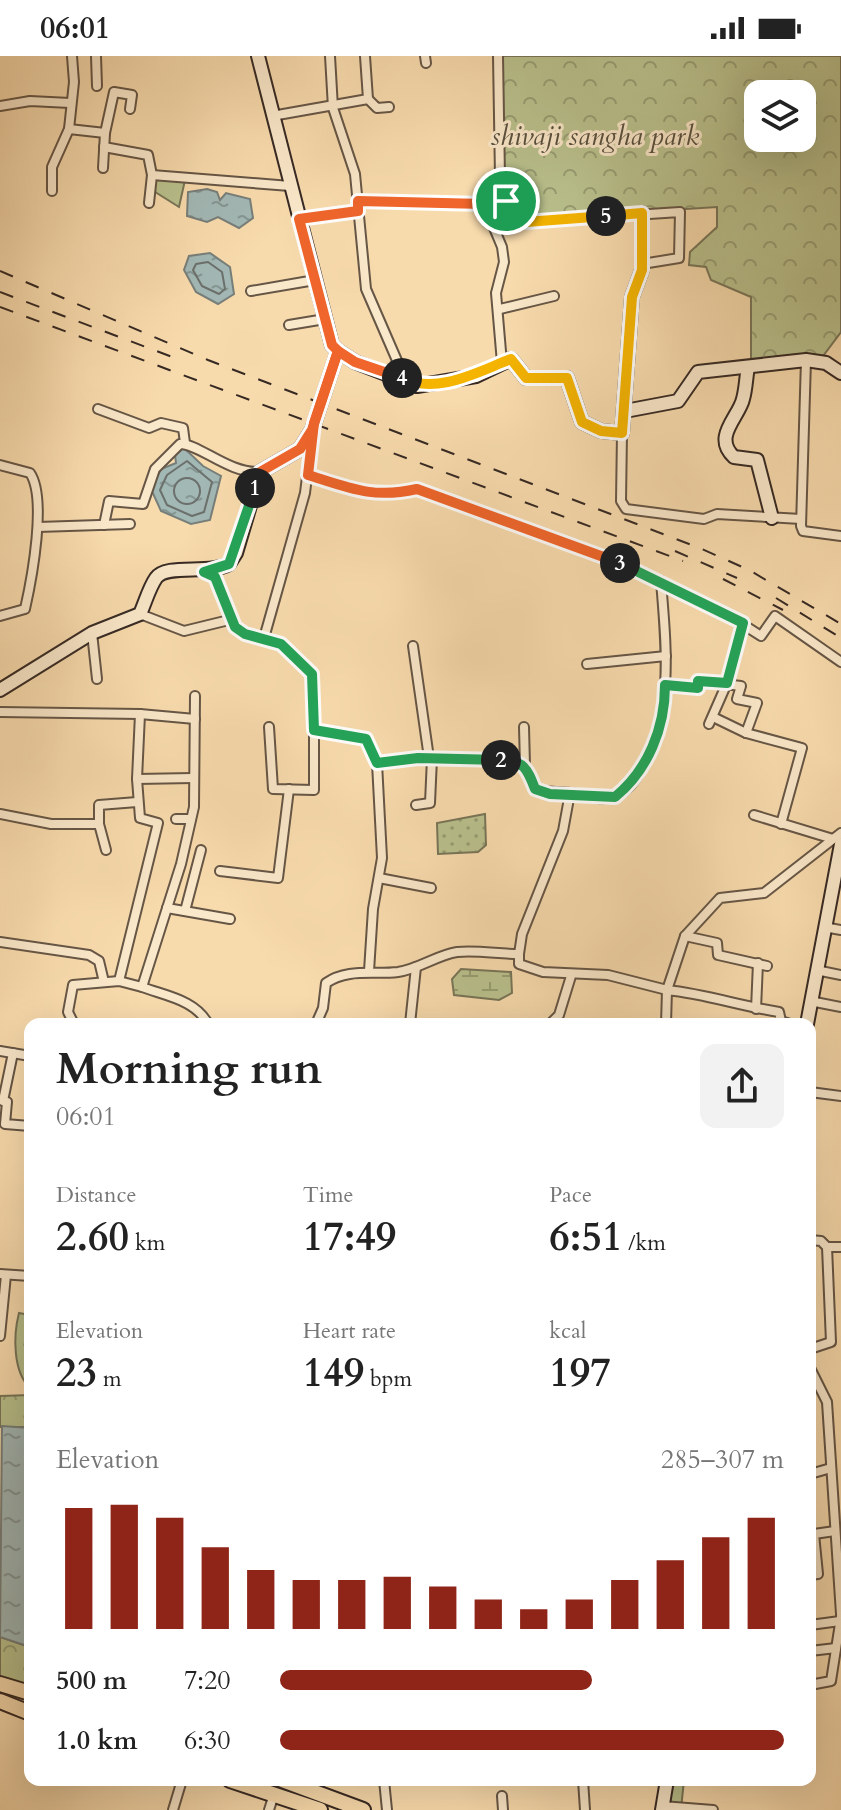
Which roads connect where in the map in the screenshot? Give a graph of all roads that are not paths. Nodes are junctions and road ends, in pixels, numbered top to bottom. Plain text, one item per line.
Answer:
1 (72, 56) edge
2 (96, 56) edge
3 (258, 56) edge
4 (330, 56) edge
5 (365, 56) edge
6 (498, 56) edge
7 (97, 86) dead end
8 (368, 99) junction
9 (70, 103) junction
10 (0, 106) edge
11 (389, 107) dead end
12 (333, 108) junction
13 (130, 109) dead end
14 (272, 116) junction
15 (69, 129) junction
16 (105, 133) junction
17 (104, 147) junction
18 (103, 168) dead end
19 (152, 175) junction
20 (290, 186) junction
21 (52, 191) dead end
22 (506, 201) junction
23 (149, 203) dead end
24 (484, 204) junction
25 (358, 206) junction
26 (642, 213) junction
27 (299, 219) junction
28 (642, 264) junction
29 (315, 280) junction
30 (251, 291) dead end
31 (554, 296) dead end
32 (500, 309) junction
33 (325, 319) junction
34 (289, 325) dead end
35 (338, 351) junction
36 (806, 360) junction
37 (502, 363) junction
38 (748, 367) junction
39 (841, 373) edge
40 (405, 379) junction
41 (98, 409) dead end
42 (625, 411) junction
43 (314, 423) junction
44 (622, 433) junction
45 (185, 443) junction
46 (0, 465) edge
47 (260, 472) junction
48 (308, 475) junction
49 (772, 518) junction
50 (801, 519) junction
51 (130, 524) dead end
52 (104, 525) junction
53 (38, 527) junction
54 (841, 536) edge
55 (204, 572) junction
56 (661, 581) junction
57 (140, 614) junction
58 (0, 616) edge
59 (233, 619) junction
60 (743, 623) junction
61 (92, 633) junction
62 (264, 638) junction
63 (413, 646) dead end
64 (666, 656) junction
65 (841, 662) edge
66 (587, 664) dead end
67 (97, 679) dead end
68 (727, 683) junction
69 (665, 685) junction
70 (0, 690) edge
71 (195, 696) dead end
72 (0, 712) edge
73 (140, 714) junction
74 (195, 719) junction
75 (269, 727) dead end
76 (524, 727) dead end
77 (314, 730) junction
78 (746, 733) junction
79 (430, 758) junction
80 (377, 763) junction
81 (525, 765) junction
82 (193, 778) junction
83 (137, 779) junction
84 (289, 789) junction
85 (570, 793) junction
86 (137, 802) junction
87 (416, 805) dead end
88 (0, 814) edge
89 (754, 815) dead end
90 (176, 819) dead end
91 (191, 819) junction
92 (99, 824) junction
93 (781, 824) junction
94 (838, 839) edge
95 (106, 850) dead end
96 (201, 850) dead end
97 (220, 871) dead end
98 (379, 878) junction
99 (431, 888) dead end
100 (167, 908) junction
101 (185, 911) junction
102 (230, 919) dead end
103 (824, 927) junction
104 (841, 930) edge
105 (685, 936) junction
106 (0, 942) edge
107 (519, 954) junction
108 (416, 967) junction
109 (816, 970) junction
110 (369, 971) junction
111 (841, 975) edge
112 (571, 976) junction
113 (119, 981) junction
114 (104, 982) junction
115 (142, 987) junction
116 (667, 990) junction
117 (810, 1001) junction
118 (841, 1007) edge
119 (756, 1009) junction
120 (71, 1018) edge
121 (206, 1018) edge
122 (319, 1018) edge
123 (411, 1018) edge
124 (556, 1018) edge
125 (666, 1018) edge
126 (780, 1018) edge
127 (808, 1018) edge
128 (0, 1051) edge
129 (13, 1053) junction
130 (24, 1055) edge
131 (816, 1093) edge
132 (841, 1096) edge
133 (24, 1126) edge
134 (3, 1127) edge
135 (816, 1241) edge
136 (827, 1247) junction
137 (841, 1247) edge
138 (3, 1275) edge
139 (24, 1276) edge
140 (830, 1333) junction
141 (841, 1333) edge
142 (0, 1336) edge
143 (816, 1347) edge
144 (816, 1380) edge
145 (831, 1468) junction
146 (816, 1472) edge
147 (838, 1524) edge
148 (816, 1533) edge
149 (816, 1554) edge
150 (838, 1572) edge
151 (816, 1574) edge
152 (841, 1617) edge
153 (816, 1623) edge
154 (836, 1648) junction
155 (816, 1650) edge
156 (0, 1684) edge
157 (816, 1684) edge
158 (24, 1691) edge
159 (0, 1701) edge
160 (24, 1711) edge
161 (180, 1786) edge
162 (249, 1786) edge
163 (298, 1786) edge
164 (385, 1786) edge
165 (583, 1786) edge
166 (666, 1786) edge
167 (274, 1794) junction
168 (502, 1796) dead end
169 (662, 1808) edge
170 (694, 1809) edge
171 (173, 1810) edge
172 (269, 1810) edge
173 (320, 1810) edge
174 (363, 1810) edge
175 (387, 1810) edge
176 (503, 1810) edge
177 (585, 1810) edge
178 (713, 1810) edge

1 - 9 street
2 - 7 street
3 - 14 street
4 - 12 street
5 - 8 street
6 - 22 street
8 - 11 street
8 - 12 street
9 - 10 street
9 - 15 street
12 - 14 street
12 - 25 street
13 - 16 street
14 - 20 street
15 - 16 street
15 - 21 street
16 - 17 street
17 - 18 street
17 - 19 street
19 - 20 street
19 - 23 street
20 - 27 street
22 - 24 street
22 - 26 street
24 - 25 street
24 - 32 street
25 - 27 street
25 - 40 street
26 - 28 street
26 - 28 street
27 - 29 street
28 - 42 street
29 - 30 street
29 - 33 street
31 - 32 street
32 - 37 street
33 - 34 street
33 - 35 street
35 - 40 street
35 - 43 street
36 - 38 street
36 - 39 street
36 - 50 street
37 - 40 street
37 - 44 street
38 - 42 street
38 - 49 street
41 - 45 street
42 - 44 street
43 - 47 street
43 - 48 street
44 - 49 street
45 - 47 street
45 - 52 street
46 - 53 street
47 - 55 street
48 - 56 street
48 - 62 street
49 - 50 street
50 - 54 street
51 - 52 street
52 - 53 street
53 - 58 street
55 - 57 street
55 - 59 street
56 - 60 street
56 - 64 street
57 - 59 street
57 - 61 street
59 - 62 street
60 - 65 street
60 - 68 street
61 - 67 street
61 - 70 street
62 - 77 street
63 - 79 street
64 - 66 street
64 - 69 street
68 - 69 street
68 - 78 street
68 - 78 street
69 - 85 street
71 - 74 street
72 - 73 street
73 - 74 street
73 - 83 street
74 - 82 street
75 - 84 street
76 - 81 street
77 - 80 street
77 - 84 street
78 - 93 street
79 - 80 street
79 - 81 street
79 - 87 street
80 - 98 street
81 - 85 street
82 - 83 street
82 - 91 street
83 - 86 street
84 - 97 street
85 - 107 street
86 - 92 street
86 - 113 street
88 - 92 street
89 - 93 street
90 - 91 street
91 - 100 street
92 - 95 street
93 - 94 street
94 - 103 street
94 - 105 street
96 - 101 street
98 - 99 street
98 - 110 street
100 - 101 street
100 - 115 street
101 - 102 street
103 - 104 street
103 - 109 street
105 - 116 street
105 - 119 street
106 - 114 street
107 - 108 street
107 - 112 street
108 - 110 street
108 - 123 street
109 - 111 street
109 - 117 street
110 - 122 street
112 - 116 street
112 - 124 street
113 - 114 street
113 - 115 street
114 - 120 street
115 - 121 street
116 - 119 street
116 - 125 street
117 - 118 street
117 - 127 street
119 - 126 street
128 - 129 street
129 - 130 street
129 - 134 street
131 - 132 street
133 - 134 street
135 - 136 street
136 - 137 street
136 - 140 street
138 - 139 street
138 - 142 street
140 - 141 street
140 - 143 street
144 - 145 street
145 - 146 street
145 - 147 street
147 - 148 street
147 - 150 street
149 - 151 street
150 - 152 street
152 - 153 street
152 - 154 street
154 - 155 street
154 - 157 street
156 - 158 main road
159 - 160 main road
161 - 171 street
162 - 167 main road
163 - 174 main road
164 - 175 street
165 - 177 street
166 - 169 street
167 - 172 street
167 - 173 main road
168 - 176 street
169 - 170 street
170 - 178 street

